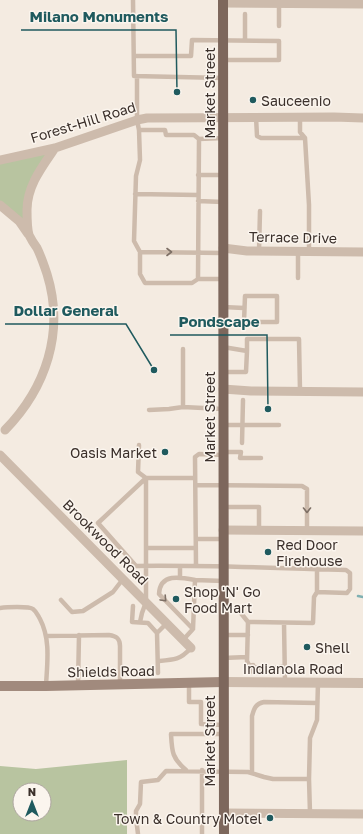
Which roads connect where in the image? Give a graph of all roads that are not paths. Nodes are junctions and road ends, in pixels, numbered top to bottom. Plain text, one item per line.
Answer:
1 (133, 0) edge
2 (223, 2) edge
3 (284, 3) edge
4 (363, 4) edge
5 (246, 6) edge
6 (279, 26) dead end
7 (223, 39) junction
8 (245, 40) junction
9 (134, 56) junction
10 (223, 60) junction
11 (137, 76) junction
12 (223, 78) junction
13 (223, 117) junction
14 (256, 117) junction
15 (300, 117) junction
16 (363, 118) edge
17 (136, 120) junction
18 (139, 130) junction
19 (223, 138) junction
20 (305, 138) junction
21 (199, 139) junction
22 (55, 148) junction
23 (0, 160) edge
24 (223, 174) junction
25 (198, 175) junction
26 (135, 194) junction
27 (198, 195) junction
28 (198, 201) junction
29 (223, 202) junction
30 (0, 205) edge
31 (260, 211) dead end
32 (29, 235) junction
33 (223, 251) junction
34 (259, 251) junction
35 (140, 252) junction
36 (298, 252) junction
37 (309, 252) junction
38 (363, 252) edge
39 (198, 253) junction
40 (298, 278) dead end
41 (198, 279) junction
42 (223, 279) junction
43 (223, 308) junction
44 (244, 308) junction
45 (223, 347) junction
46 (183, 349) dead end
47 (247, 351) junction
48 (223, 372) junction
49 (223, 389) junction
50 (300, 391) junction
51 (363, 392) edge
52 (243, 400) dead end
53 (183, 407) junction
54 (223, 409) junction
55 (149, 410) dead end
56 (223, 425) junction
57 (242, 425) junction
58 (279, 425) dead end
59 (5, 430) dead end
60 (242, 443) dead end
61 (139, 445) dead end
62 (223, 453) junction
63 (0, 455) edge
64 (261, 458) dead end
65 (146, 478) junction
66 (196, 478) junction
67 (196, 485) junction
68 (223, 486) junction
69 (223, 507) junction
70 (259, 531) junction
71 (307, 531) junction
72 (363, 531) edge
73 (223, 535) junction
74 (196, 539) junction
75 (146, 548) junction
76 (196, 548) junction
77 (146, 566) junction
78 (180, 566) junction
79 (196, 566) junction
80 (224, 566) junction
81 (317, 569) junction
82 (180, 578) junction
83 (123, 579) junction
84 (195, 580) junction
85 (224, 581) junction
86 (317, 592) junction
87 (61, 600) dead end
88 (146, 602) junction
89 (133, 606) dead end
90 (0, 608) edge
91 (224, 608) junction
92 (140, 622) junction
93 (248, 622) junction
94 (167, 623) junction
95 (284, 623) junction
96 (193, 629) junction
97 (158, 632) junction
98 (79, 635) junction
99 (223, 635) junction
100 (248, 635) junction
101 (46, 636) junction
102 (183, 640) junction
103 (191, 648) joint
104 (247, 657) junction
105 (223, 658) junction
106 (158, 661) junction
107 (253, 665) junction
108 (284, 666) junction
109 (253, 672) dead end
110 (158, 673) dead end
111 (223, 682) junction
112 (285, 682) junction
113 (318, 682) junction
114 (189, 683) junction
115 (363, 683) edge
116 (120, 685) junction
117 (0, 686) edge
118 (46, 686) junction
119 (78, 686) junction
120 (317, 703) junction
121 (223, 729) junction
122 (186, 770) junction
123 (202, 770) junction
124 (223, 771) junction
125 (252, 773) junction
126 (309, 779) junction
127 (224, 813) junction
128 (310, 814) junction
129 (363, 814) edge
130 (138, 834) edge
131 (202, 834) edge
132 (224, 834) edge

1 - 9 lane
2 - 5 street
2 - 7 main road, Market Street
3 - 4 street
3 - 5 street
3 - 6 lane
5 - 8 lane
7 - 8 lane
7 - 9 lane
7 - 10 main road, Market Street
8 - 10 lane
9 - 11 lane
10 - 12 main road, Market Street
11 - 12 lane
11 - 17 lane
12 - 13 main road, Market Street
13 - 14 street, Forest-Hill Road
13 - 17 street, Forest-Hill Road
13 - 19 main road, Market Street
14 - 15 street, Forest-Hill Road
14 - 20 lane
15 - 16 street, Forest-Hill Road
15 - 20 lane
17 - 18 lane
17 - 22 street, Forest-Hill Road
18 - 21 lane
18 - 26 lane
19 - 21 lane
19 - 24 main road, Market Street
20 - 37 lane
21 - 25 lane
22 - 23 street, Forest-Hill Road
22 - 32 street
24 - 25 lane
24 - 29 main road, Market Street
25 - 27 lane
26 - 27 lane
26 - 35 lane
27 - 28 lane
28 - 29 lane
28 - 39 lane
29 - 33 main road, Market Street
30 - 32 street
31 - 34 lane
32 - 59 street
33 - 34 street, Terrace Drive
33 - 39 lane
33 - 42 main road, Market Street
34 - 36 street, Terrace Drive
35 -> 39 lane
35 - 41 lane
36 - 37 street, Terrace Drive
36 - 40 lane
37 - 38 street, Terrace Drive
39 - 41 lane
41 - 42 lane
42 - 43 main road, Market Street
43 - 44 lane
43 - 45 main road, Market Street
44 - 44 lane
45 - 47 lane
45 - 48 main road, Market Street
46 - 53 lane
47 - 48 lane
47 - 50 lane
48 - 49 main road, Market Street
49 - 50 street
49 - 54 main road, Market Street
50 - 51 street
52 - 57 lane
53 - 54 lane
53 - 55 lane
54 - 56 main road, Market Street
56 - 57 lane
56 - 62 main road, Market Street
57 - 58 lane
57 - 60 lane
61 - 65 lane
62 - 64 lane
62 - 66 lane
62 - 68 main road, Market Street
63 - 83 street, Brookwood Road
65 - 66 lane
65 - 75 lane
65 - 77 lane
66 - 67 lane
67 - 68 lane
67 - 74 lane
68 - 69 main road, Market Street
68 -> 71 lane
69 - 70 lane
69 - 73 main road, Market Street
70 - 71 street
70 - 73 street
71 - 72 street
73 - 74 lane
73 - 80 main road, Market Street
74 - 76 lane
75 - 76 lane
75 - 77 lane
76 - 79 lane
77 - 78 lane
77 - 88 lane
78 - 79 lane
78 - 82 lane
79 - 80 lane
80 - 81 lane
80 - 85 main road, Market Street
81 - 86 lane
81 - 86 lane
82 - 84 lane
82 -> 96 lane
83 - 87 lane
83 - 88 street, Brookwood Road
84 - 85 lane
84 - 96 lane
85 - 91 main road, Market Street
86 - 95 lane
88 - 92 lane
88 - 94 street, Brookwood Road
89 - 92 lane
90 - 101 lane
91 - 93 lane
91 - 99 main road, Market Street
92 - 97 lane
93 - 95 lane
93 - 100 lane
94 - 97 lane
94 - 102 street, Brookwood Road
95 - 108 lane
96 - 102 lane
97 - 106 lane
98 - 101 lane
98 - 116 lane
98 - 119 lane
99 - 100 lane
99 - 105 main road, Market Street
100 - 104 lane
101 - 118 lane
102 - 103 street, Brookwood Road
103 - 106 lane
104 - 105 lane
104 - 107 lane
105 - 111 main road, Market Street
106 - 110 lane
107 - 108 lane
107 - 109 lane
108 - 112 lane
111 - 112 street, Indianola Road
111 - 114 main road, Shields Road
111 - 121 main road, Market Street
112 - 113 street, Indianola Road
113 - 115 street, Indianola Road
113 - 120 lane
114 - 116 main road, Shields Road
114 - 121 lane
116 - 119 main road, Shields Road
117 - 118 main road, Shields Road
118 - 119 main road, Shields Road
120 - 125 lane
120 - 126 lane
121 - 122 lane
121 - 124 main road, Market Street
122 - 123 lane
122 - 130 lane
123 - 124 lane
123 - 131 lane
124 - 125 lane
124 - 127 main road, Market Street
125 - 126 lane
126 - 128 lane
127 - 128 street
127 - 132 main road, Market Street
128 - 129 street

